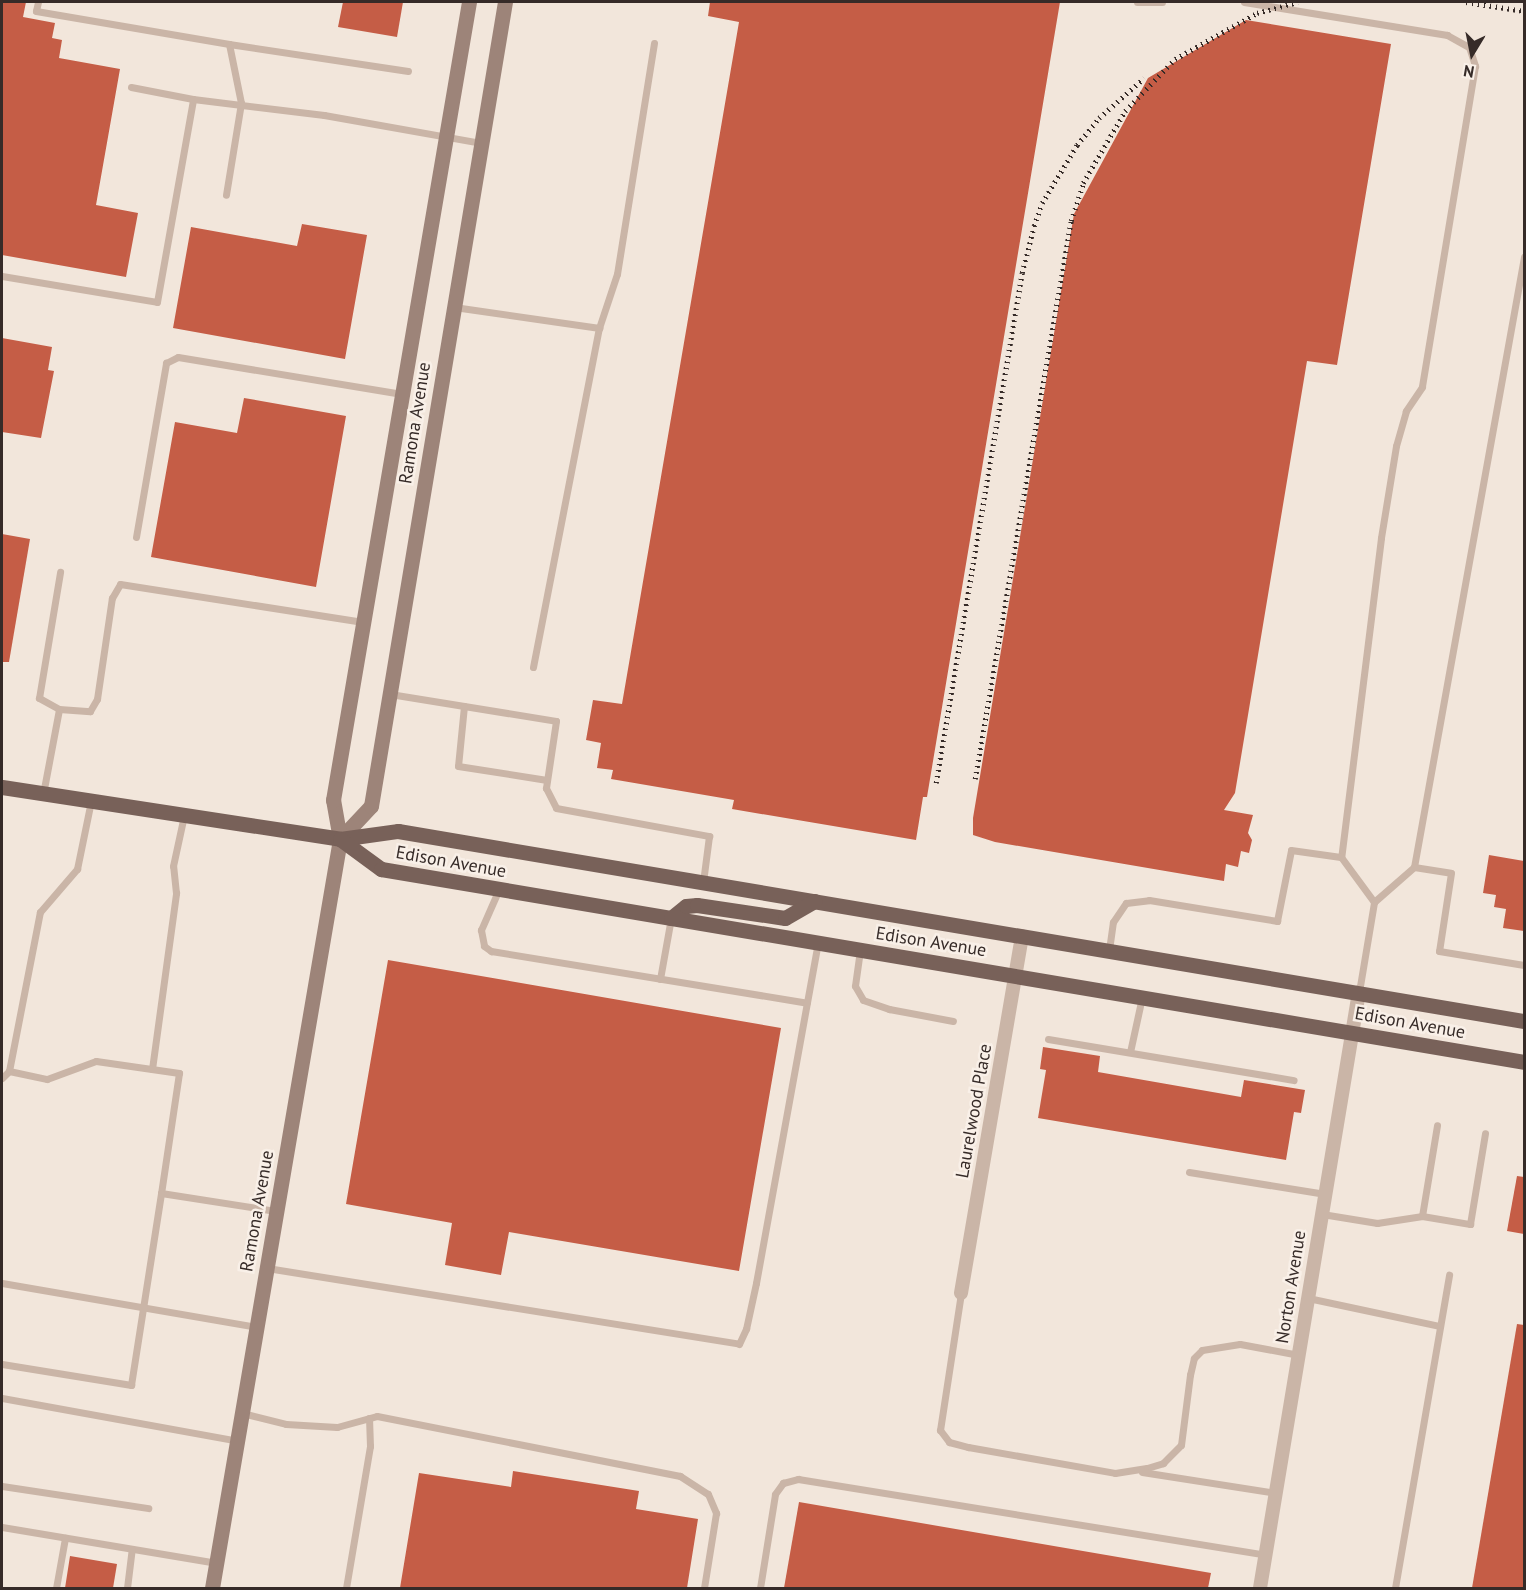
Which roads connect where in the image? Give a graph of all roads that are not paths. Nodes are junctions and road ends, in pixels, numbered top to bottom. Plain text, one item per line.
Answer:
1 (38, 2) edge
2 (469, 2) edge
3 (505, 2) edge
4 (1137, 2) edge
5 (1162, 2) edge
6 (1244, 2) edge
7 (654, 43) dead end
8 (229, 44) junction
9 (408, 71) dead end
10 (131, 87) dead end
11 (193, 99) junction
12 (241, 103) junction
13 (446, 136) junction
14 (481, 143) junction
15 (226, 195) dead end
16 (1524, 257) edge
17 (2, 276) edge
18 (454, 308) junction
19 (599, 328) junction
20 (402, 394) junction
21 (136, 537) dead end
22 (60, 572) dead end
23 (363, 622) junction
24 (533, 667) dead end
25 (390, 694) junction
26 (464, 706) junction
27 (59, 709) junction
28 (548, 780) junction
29 (2, 787) edge
30 (43, 794) junction
31 (91, 801) junction
32 (184, 815) junction
33 (339, 839) junction
34 (1341, 857) junction
35 (1414, 867) junction
36 (703, 882) junction
37 (499, 890) junction
38 (814, 901) junction
39 (1374, 902) junction
40 (671, 918) junction
41 (1022, 936) junction
42 (818, 943) junction
43 (860, 950) junction
44 (1109, 950) junction
45 (1524, 965) edge
46 (1015, 976) junction
47 (660, 979) junction
48 (1359, 992) junction
49 (1142, 997) junction
50 (807, 1003) junction
51 (954, 1021) dead end
52 (1524, 1021) edge
53 (1352, 1032) junction
54 (1048, 1039) dead end
55 (1130, 1052) junction
56 (1524, 1062) edge
57 (152, 1069) junction
58 (9, 1071) junction
59 (2, 1078) edge
60 (1294, 1080) dead end
61 (1437, 1125) dead end
62 (1485, 1133) dead end
63 (1189, 1172) dead end
64 (161, 1193) junction
65 (1325, 1194) junction
66 (276, 1211) junction
67 (1322, 1214) junction
68 (1422, 1216) junction
69 (267, 1268) junction
70 (1449, 1275) dead end
71 (2, 1283) edge
72 (961, 1293) joint
73 (1308, 1298) junction
74 (144, 1308) junction
75 (1440, 1326) junction
76 (257, 1327) junction
77 (1299, 1355) junction
78 (2, 1364) edge
79 (2, 1398) edge
80 (242, 1413) junction
81 (369, 1418) junction
82 (237, 1441) junction
83 (1135, 1471) junction
84 (2, 1486) edge
85 (1276, 1493) junction
86 (148, 1508) dead end
87 (2, 1527) edge
88 (65, 1538) junction
89 (132, 1549) junction
90 (1265, 1555) junction
91 (217, 1563) junction
92 (56, 1588) edge
93 (127, 1588) edge
94 (212, 1588) edge
95 (346, 1588) edge
96 (704, 1588) edge
97 (760, 1588) edge
98 (1260, 1588) edge
99 (1395, 1588) edge

1 - 8 lane
2 - 13 main road, Ramona Avenue
3 - 14 main road, Ramona Avenue
4 - 5 lane
6 - 34 lane
7 - 19 lane
8 - 9 lane
8 - 12 lane
10 - 11 lane
11 - 12 lane
11 - 17 lane
12 - 13 lane
12 - 15 lane
13 - 14 lane
13 - 20 main road, Ramona Avenue
14 - 18 main road, Ramona Avenue
16 - 35 lane
18 - 19 lane
18 - 25 main road, Ramona Avenue
19 - 24 lane
20 - 21 lane
20 - 23 main road, Ramona Avenue
22 - 27 lane
23 - 27 lane
23 - 33 main road, Ramona Avenue
25 - 26 lane
25 - 33 main road, Ramona Avenue
26 - 28 lane
26 - 28 lane
27 - 30 lane
28 - 36 lane
29 - 30 main road, Edison Avenue
30 - 31 main road, Edison Avenue
31 - 32 main road, Edison Avenue
31 - 58 lane
32 - 33 main road, Edison Avenue
32 - 57 lane
33 - 36 main road, Edison Avenue
33 - 37 main road, Edison Avenue
33 - 66 main road, Ramona Avenue
34 - 39 lane
34 - 44 lane
35 - 39 lane
35 - 45 lane
36 - 38 main road, Edison Avenue
37 - 40 main road, Edison Avenue
37 - 47 lane
38 - 40 main road
38 - 41 main road, Edison Avenue
39 - 48 lane
40 - 42 main road, Edison Avenue
40 - 47 lane
41 - 44 main road, Edison Avenue
41 - 46 street, Laurelwood Place
42 - 43 main road, Edison Avenue
42 - 50 lane
43 - 46 main road, Edison Avenue
43 - 51 lane
44 - 48 main road, Edison Avenue
46 - 49 main road, Edison Avenue
46 - 72 street, Laurelwood Place
47 - 50 lane
48 - 52 main road, Edison Avenue
48 - 53 street, Norton Avenue
49 - 53 main road, Edison Avenue
49 - 55 lane
50 - 69 lane
53 - 56 main road, Edison Avenue
53 - 65 street, Norton Avenue
54 - 55 lane
55 - 60 lane
57 - 58 lane
57 - 64 lane
58 - 59 lane
61 - 68 lane
62 - 68 lane
63 - 65 lane
64 - 66 lane
64 - 74 lane
65 - 67 street, Norton Avenue
66 - 69 main road, Ramona Avenue
67 - 68 lane
67 - 73 street, Norton Avenue
69 - 76 main road, Ramona Avenue
70 - 75 lane
71 - 74 lane
72 - 83 lane
73 - 75 lane
73 - 77 street, Norton Avenue
74 - 76 lane
74 - 78 lane
75 - 99 lane
76 - 80 main road, Ramona Avenue
77 - 83 lane
77 - 85 street, Norton Avenue
79 - 82 lane
80 - 81 lane
80 - 82 main road, Ramona Avenue
81 - 95 lane
81 - 96 lane
82 - 91 main road, Ramona Avenue
83 - 85 lane
84 - 86 lane
85 - 90 street, Norton Avenue
87 - 88 lane
88 - 89 lane
88 - 92 lane
89 - 91 lane
89 - 93 lane
90 - 97 lane
90 - 98 street, Norton Avenue
91 - 94 main road, Ramona Avenue

